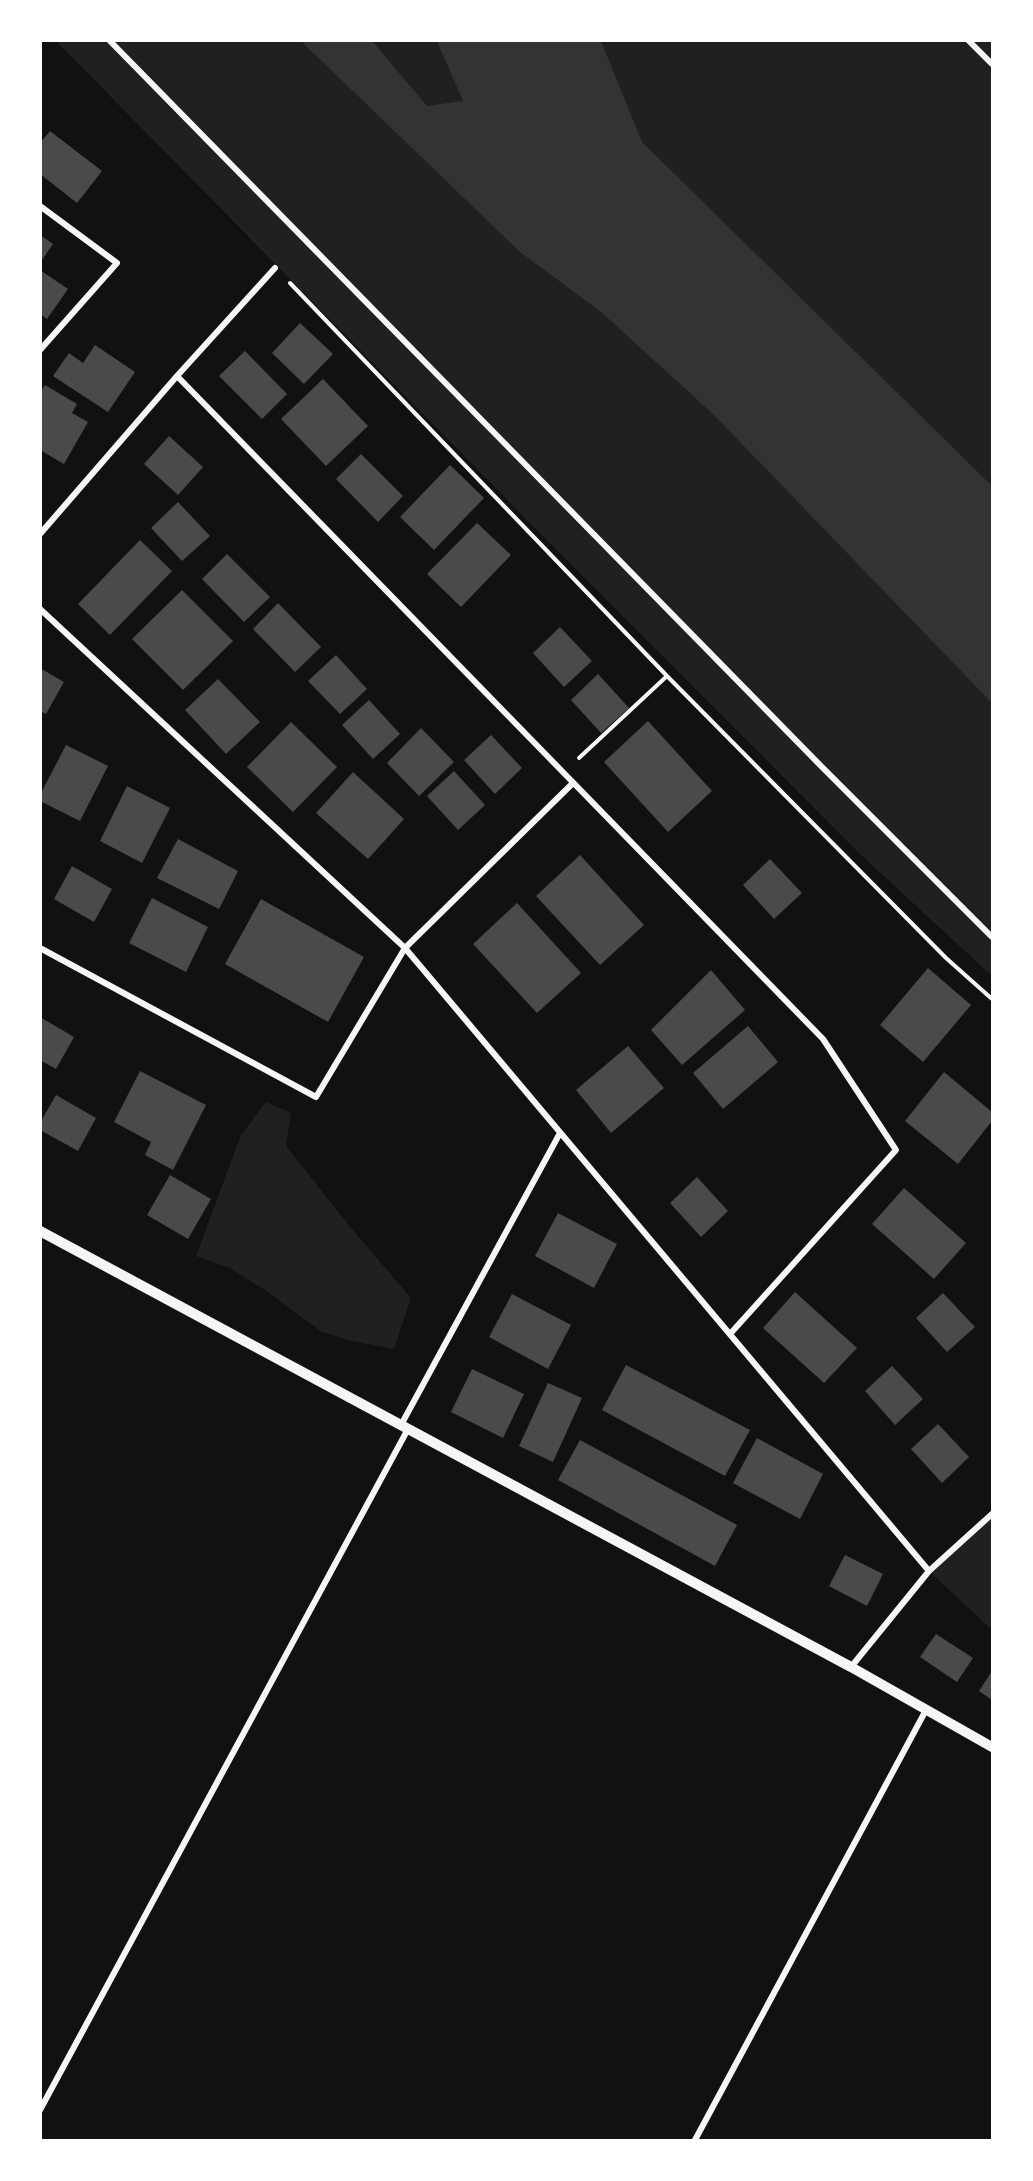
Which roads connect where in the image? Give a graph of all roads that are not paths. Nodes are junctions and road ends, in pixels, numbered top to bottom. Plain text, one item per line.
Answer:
1 (109, 40) edge
2 (968, 40) edge
3 (993, 64) edge
4 (40, 206) edge
5 (275, 268) road end
6 (40, 350) edge
7 (177, 376) junction
8 (40, 534) edge
9 (40, 609) edge
10 (573, 783) junction
11 (993, 937) edge
12 (40, 948) edge
13 (405, 948) junction
14 (560, 1133) junction
15 (40, 1231) edge
16 (730, 1334) junction
17 (404, 1427) junction
18 (993, 1514) edge
19 (929, 1571) junction
20 (851, 1667) junction
21 (926, 1710) junction
22 (993, 1747) edge
23 (40, 2110) edge
24 (695, 2140) edge

1 - 11 street
2 - 3 street
4 - 6 street
5 - 7 street
7 - 8 street
7 - 10 street
9 - 13 street
10 - 13 street
10 - 16 street
12 - 13 street
13 - 14 street
14 - 16 street
14 - 17 street
15 - 17 street
16 - 19 street
17 - 20 street
17 - 23 street
18 - 19 street
19 - 20 street
20 - 21 street
21 - 22 street
21 - 24 street

